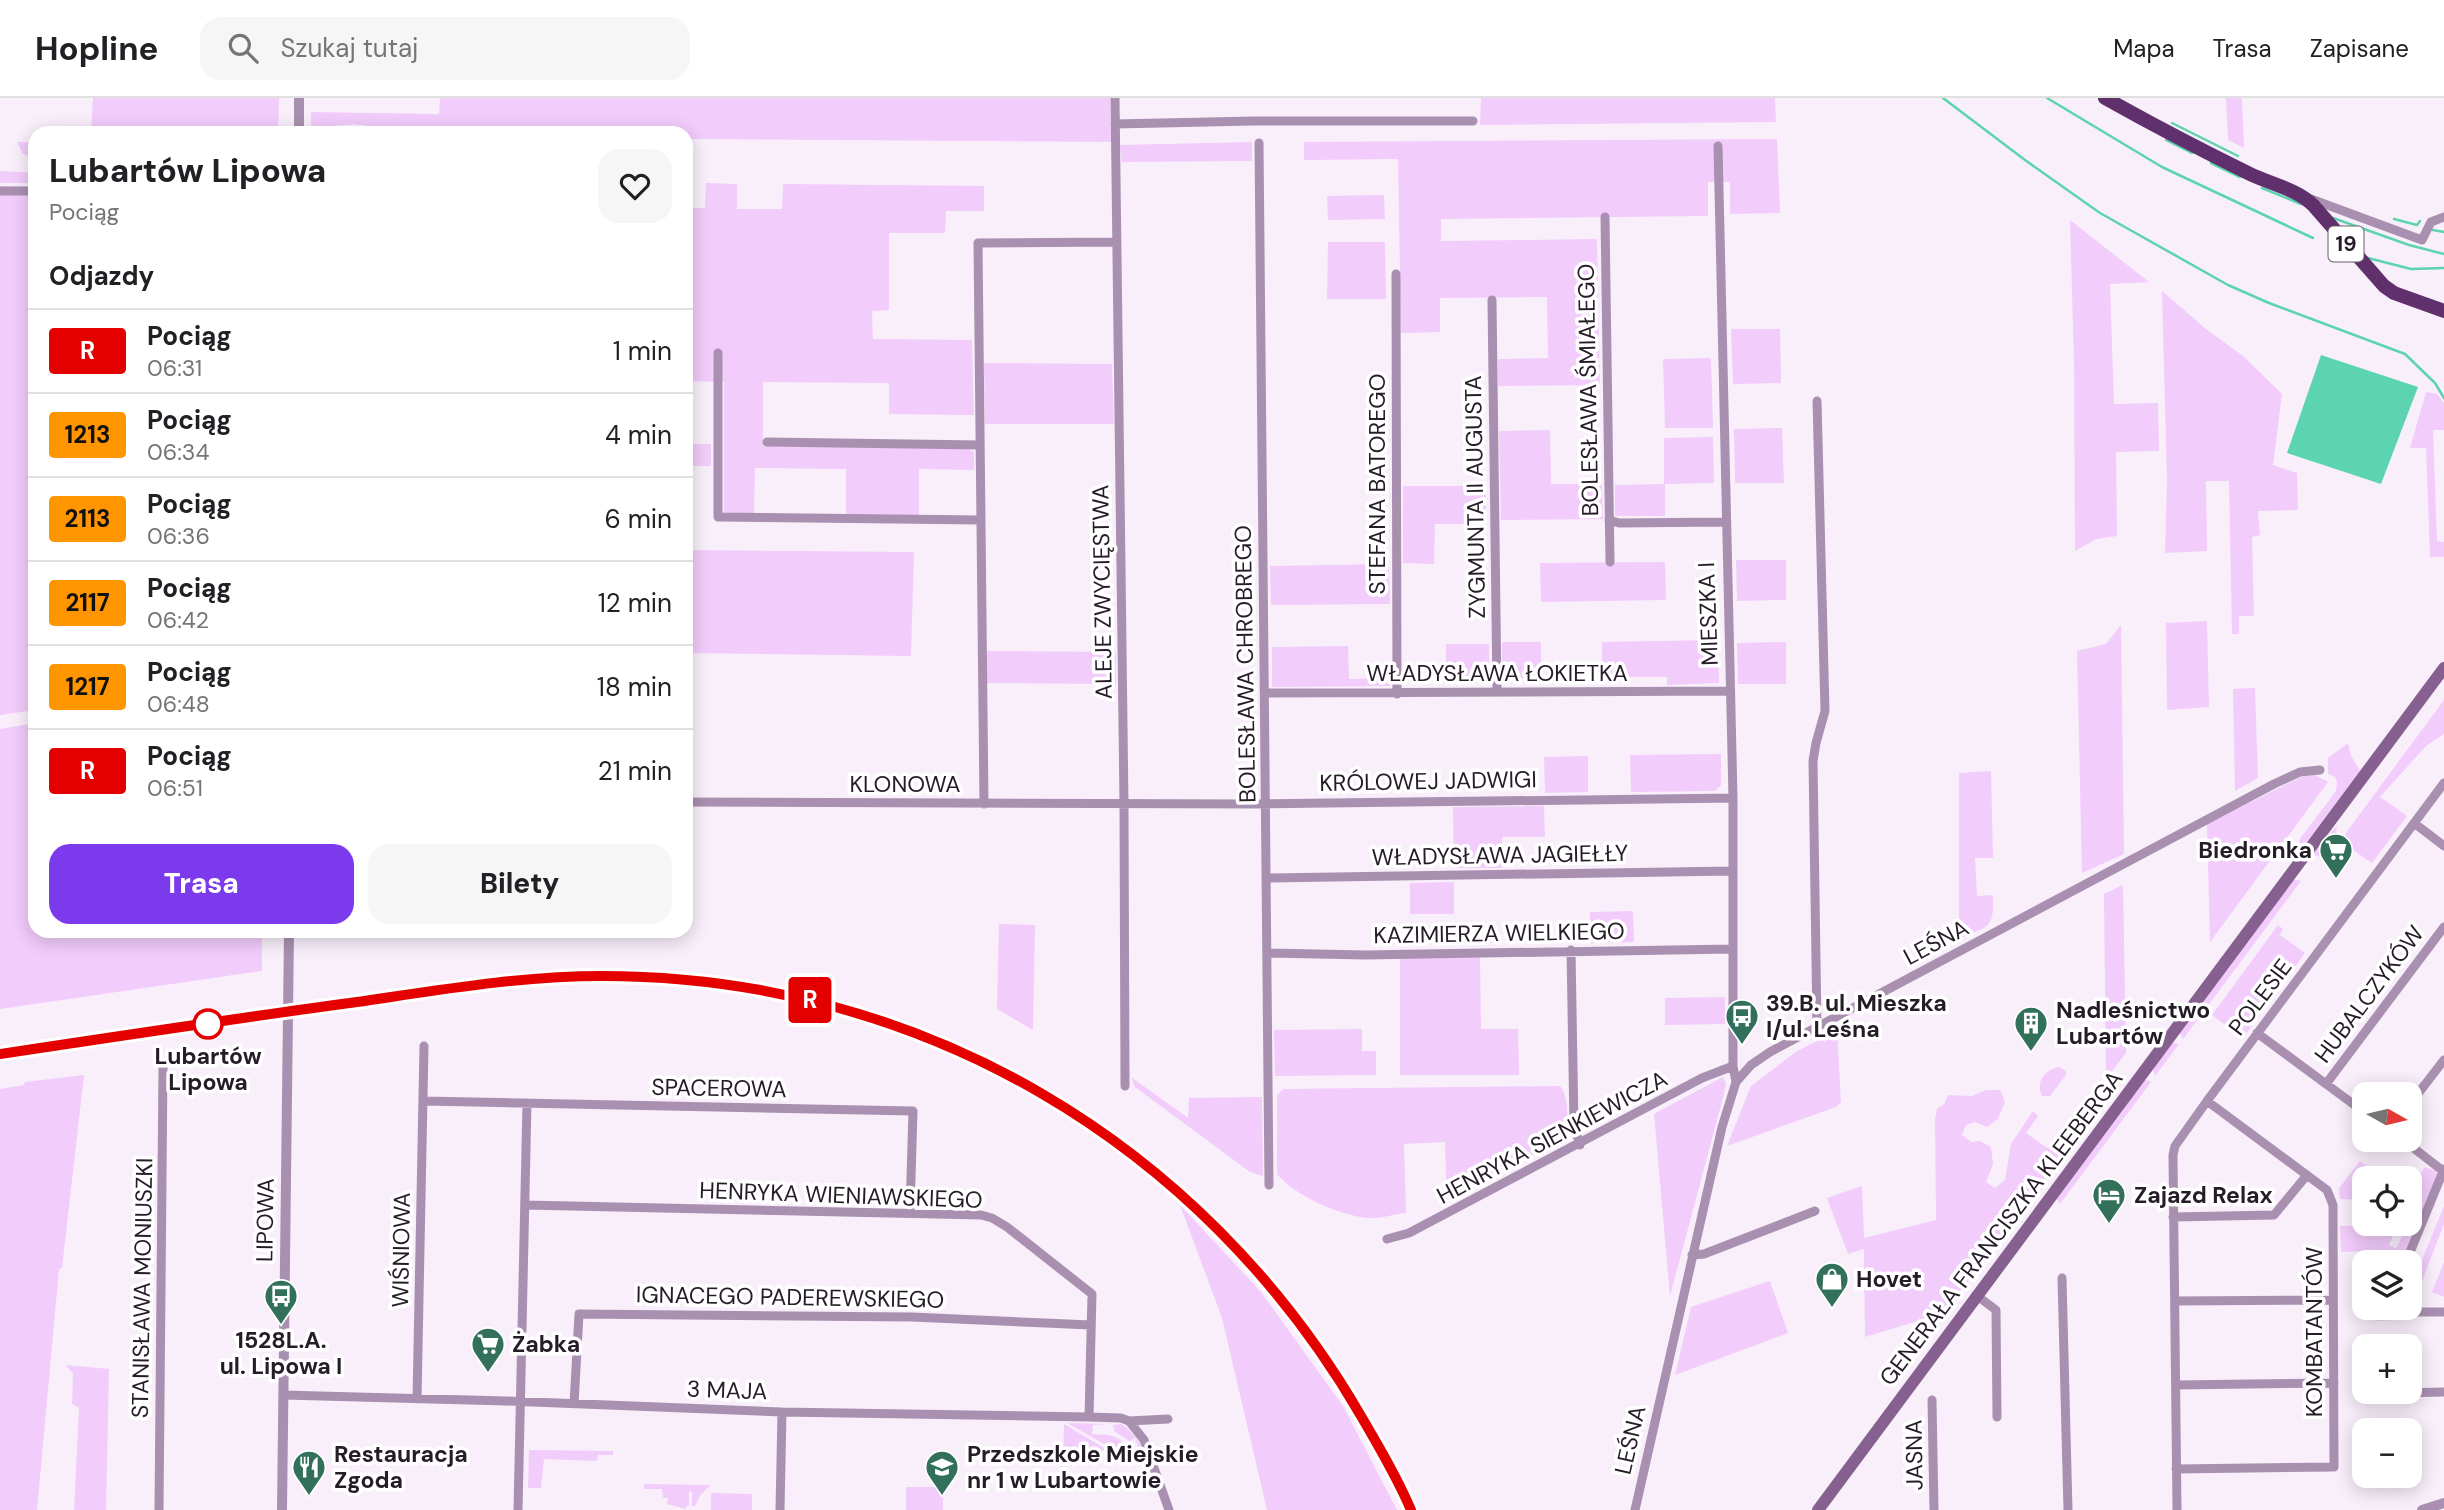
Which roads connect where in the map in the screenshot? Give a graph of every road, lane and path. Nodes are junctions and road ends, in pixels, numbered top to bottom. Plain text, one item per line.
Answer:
1 (299, 98) edge
2 (1115, 98) edge
3 (2105, 98) edge
4 (1473, 121) dead end
5 (1115, 124) junction
6 (299, 126) edge
7 (1259, 143) dead end
8 (1718, 146) dead end
9 (0, 191) edge
10 (28, 191) edge
11 (2299, 194) junction
12 (1605, 217) dead end
13 (2444, 217) edge
14 (1117, 242) junction
15 (1396, 274) dead end
16 (1492, 300) dead end
17 (2444, 311) edge
18 (718, 353) dead end
19 (1817, 401) dead end
20 (767, 442) dead end
21 (980, 445) junction
22 (981, 520) junction
23 (1609, 520) junction
24 (1725, 522) junction
25 (1610, 562) dead end
26 (2444, 668) edge
27 (1730, 691) junction
28 (1497, 692) junction
29 (1265, 693) junction
30 (1396, 694) junction
31 (2320, 770) dead end
32 (2444, 783) edge
33 (1733, 797) junction
34 (693, 802) edge
35 (1265, 802) junction
36 (984, 804) junction
37 (1124, 804) junction
38 (2414, 823) junction
39 (2444, 846) edge
40 (1732, 871) junction
41 (1268, 878) junction
42 (2444, 927) edge
43 (289, 938) edge
44 (1732, 949) junction
45 (1571, 950) junction
46 (1268, 953) junction
47 (1817, 1027) junction
48 (2257, 1033) junction
49 (424, 1046) dead end
50 (2444, 1060) edge
51 (163, 1066) dead end
52 (1733, 1066) junction
53 (1736, 1082) junction
54 (2326, 1084) junction
55 (1125, 1086) dead end
56 (2422, 1088) edge
57 (423, 1101) junction
58 (2207, 1101) junction
59 (527, 1103) junction
60 (2352, 1103) edge
61 (1580, 1145) junction
62 (2420, 1152) edge
63 (2444, 1170) edge
64 (2307, 1174) junction
65 (1269, 1185) dead end
66 (525, 1205) junction
67 (1815, 1211) dead end
68 (910, 1212) junction
69 (2173, 1217) junction
70 (1387, 1239) dead end
71 (2411, 1250) edge
72 (1692, 1255) junction
73 (2062, 1278) dead end
74 (1976, 1295) junction
75 (2333, 1300) junction
76 (2175, 1301) junction
77 (2422, 1312) edge
78 (2444, 1312) edge
79 (1091, 1325) junction
80 (2334, 1383) junction
81 (2176, 1385) junction
82 (2422, 1392) edge
83 (2444, 1392) edge
84 (284, 1395) junction
85 (417, 1399) junction
86 (1932, 1400) dead end
87 (519, 1401) junction
88 (574, 1404) junction
89 (782, 1412) junction
90 (1089, 1417) junction
91 (1997, 1417) dead end
92 (1168, 1419) dead end
93 (1129, 1421) junction
94 (2176, 1469) junction
95 (2444, 1503) edge
96 (159, 1510) edge
97 (282, 1510) edge
98 (518, 1510) edge
99 (780, 1510) edge
100 (1169, 1510) edge
101 (1634, 1510) edge
102 (1818, 1510) edge
103 (1934, 1510) edge
104 (2068, 1510) edge
105 (2177, 1510) edge
106 (2422, 1510) edge

1 - 6 street
2 - 5 street, ALEJE ZWYCIĘSTWA
3 - 11 highway, 19
4 - 5 street
5 - 14 street, ALEJE ZWYCIĘSTWA
7 - 29 street, BOLESŁAWA CHROBREGO
8 - 24 street, MIESZKA I
9 - 10 street
11 - 13 street
11 - 17 highway, 19
12 - 23 street, BOLESŁAWA ŚMIAŁEGO
14 - 21 street
14 - 37 street, ALEJE ZWYCIĘSTWA
15 - 30 street, STEFANA BATOREGO
16 - 28 street, ZYGMUNTA II AUGUSTA
18 - 22 street
19 - 47 street
20 - 21 street
21 - 22 street
22 - 36 street
23 - 24 street
23 - 25 street, BOLESŁAWA ŚMIAŁEGO
24 - 27 street, MIESZKA I
26 - 74 main road, GENERAŁA FRANCISZKA KLEEBERGA
27 - 28 street, WŁADYSŁAWA ŁOKIETKA
27 - 33 street, MIESZKA I
28 - 30 street, WŁADYSŁAWA ŁOKIETKA
29 - 30 street, WŁADYSŁAWA ŁOKIETKA
29 - 35 street, BOLESŁAWA CHROBREGO
31 - 47 street, LEŚNA
32 - 38 street, POLESIE
33 - 35 street, KRÓLOWEJ JADWIGI
33 - 40 street, MIESZKA I
34 - 36 street, KLONOWA
35 - 37 street, KRÓLOWEJ JADWIGI
35 - 41 street, BOLESŁAWA CHROBREGO
36 - 37 street, KLONOWA
37 - 55 street, ALEJE ZWYCIĘSTWA
38 - 39 street
38 - 48 street, POLESIE
40 - 41 street, WŁADYSŁAWA JAGIEŁŁY
40 - 44 street, MIESZKA I
41 - 46 street, BOLESŁAWA CHROBREGO
42 - 54 street, HUBALCZYKÓW
43 - 84 street, LIPOWA
44 - 45 street, KAZIMIERZA WIELKIEGO
44 - 52 street, MIESZKA I
45 - 46 street, KAZIMIERZA WIELKIEGO
45 - 61 street
46 - 65 street, BOLESŁAWA CHROBREGO
47 - 53 street, LEŚNA
48 - 54 street
48 - 58 street, POLESIE
49 - 57 street, WIŚNIOWA
50 - 56 street
51 - 96 street, STANISŁAWA MONIUSZKI
52 - 53 street, MIESZKA I
52 - 61 street, HENRYKA SIENKIEWICZA
53 - 72 street, LEŚNA
54 - 60 street
57 - 59 street, SPACEROWA
57 - 85 street, WIŚNIOWA
58 - 64 street, KOMBATANTÓW
58 - 69 street, POLESIE
59 - 66 street
59 - 68 street, SPACEROWA
61 - 70 street, HENRYKA SIENKIEWICZA
62 - 63 street
63 - 71 street
64 - 69 street
64 - 75 street, KOMBATANTÓW
66 - 68 street, HENRYKA WIENIAWSKIEGO
66 - 87 street
67 - 72 street
68 - 79 street, HENRYKA WIENIAWSKIEGO
69 - 76 street, POLESIE
72 - 101 street, LEŚNA
73 - 104 street
74 - 91 street
74 - 102 main road, GENERAŁA FRANCISZKA KLEEBERGA
75 - 76 street
75 - 80 street, KOMBATANTÓW
76 - 81 street, POLESIE
77 - 78 street
79 - 88 street, IGNACEGO PADEREWSKIEGO
79 - 90 street, HENRYKA WIENIAWSKIEGO
80 - 81 street
80 - 94 street, KOMBATANTÓW
81 - 94 street, POLESIE
82 - 83 street
84 - 85 street, 3 MAJA
84 - 97 street, LIPOWA
85 - 87 street, 3 MAJA
86 - 103 street, JASNA
87 - 88 street, 3 MAJA
87 - 98 street
88 - 89 street, 3 MAJA
89 - 90 street, 3 MAJA
89 - 99 street
90 - 93 street, 3 MAJA
92 - 93 street, 3 MAJA
93 - 100 street
94 - 105 street, POLESIE
95 - 106 street

